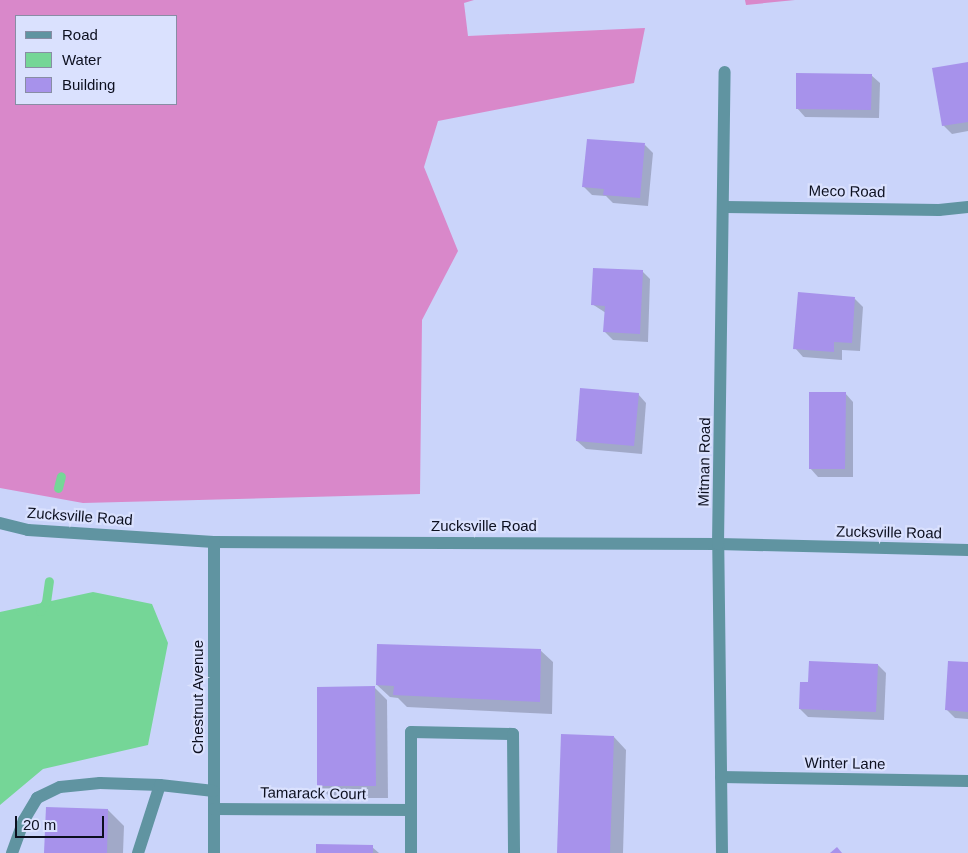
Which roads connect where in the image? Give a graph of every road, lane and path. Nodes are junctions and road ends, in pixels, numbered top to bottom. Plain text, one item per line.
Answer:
1 (725, 72) dead end
2 (725, 207) junction
3 (968, 207) edge
4 (0, 523) edge
5 (214, 542) junction
6 (718, 544) junction
7 (968, 550) edge
8 (722, 777) junction
9 (968, 781) edge
10 (160, 784) junction
11 (214, 791) junction
12 (214, 809) junction
13 (411, 810) junction
14 (12, 853) edge
15 (138, 853) edge
16 (214, 853) edge
17 (411, 853) edge
18 (514, 853) edge
19 (722, 853) edge

1 - 2 street, Mitman Road
2 - 3 street, Meco Road
2 - 6 street, Mitman Road
4 - 5 street, Zucksville Road
5 - 6 street, Zucksville Road
5 - 11 street, Chestnut Avenue
6 - 7 street, Zucksville Road
6 - 8 street, Mitman Road
8 - 9 street, Winter Lane
8 - 19 street, Mitman Road
10 - 11 street
10 - 14 street
10 - 15 street
11 - 12 street, Chestnut Avenue
12 - 13 street, Tamarack Court
12 - 16 street, Chestnut Avenue
13 - 17 street
13 - 18 street

